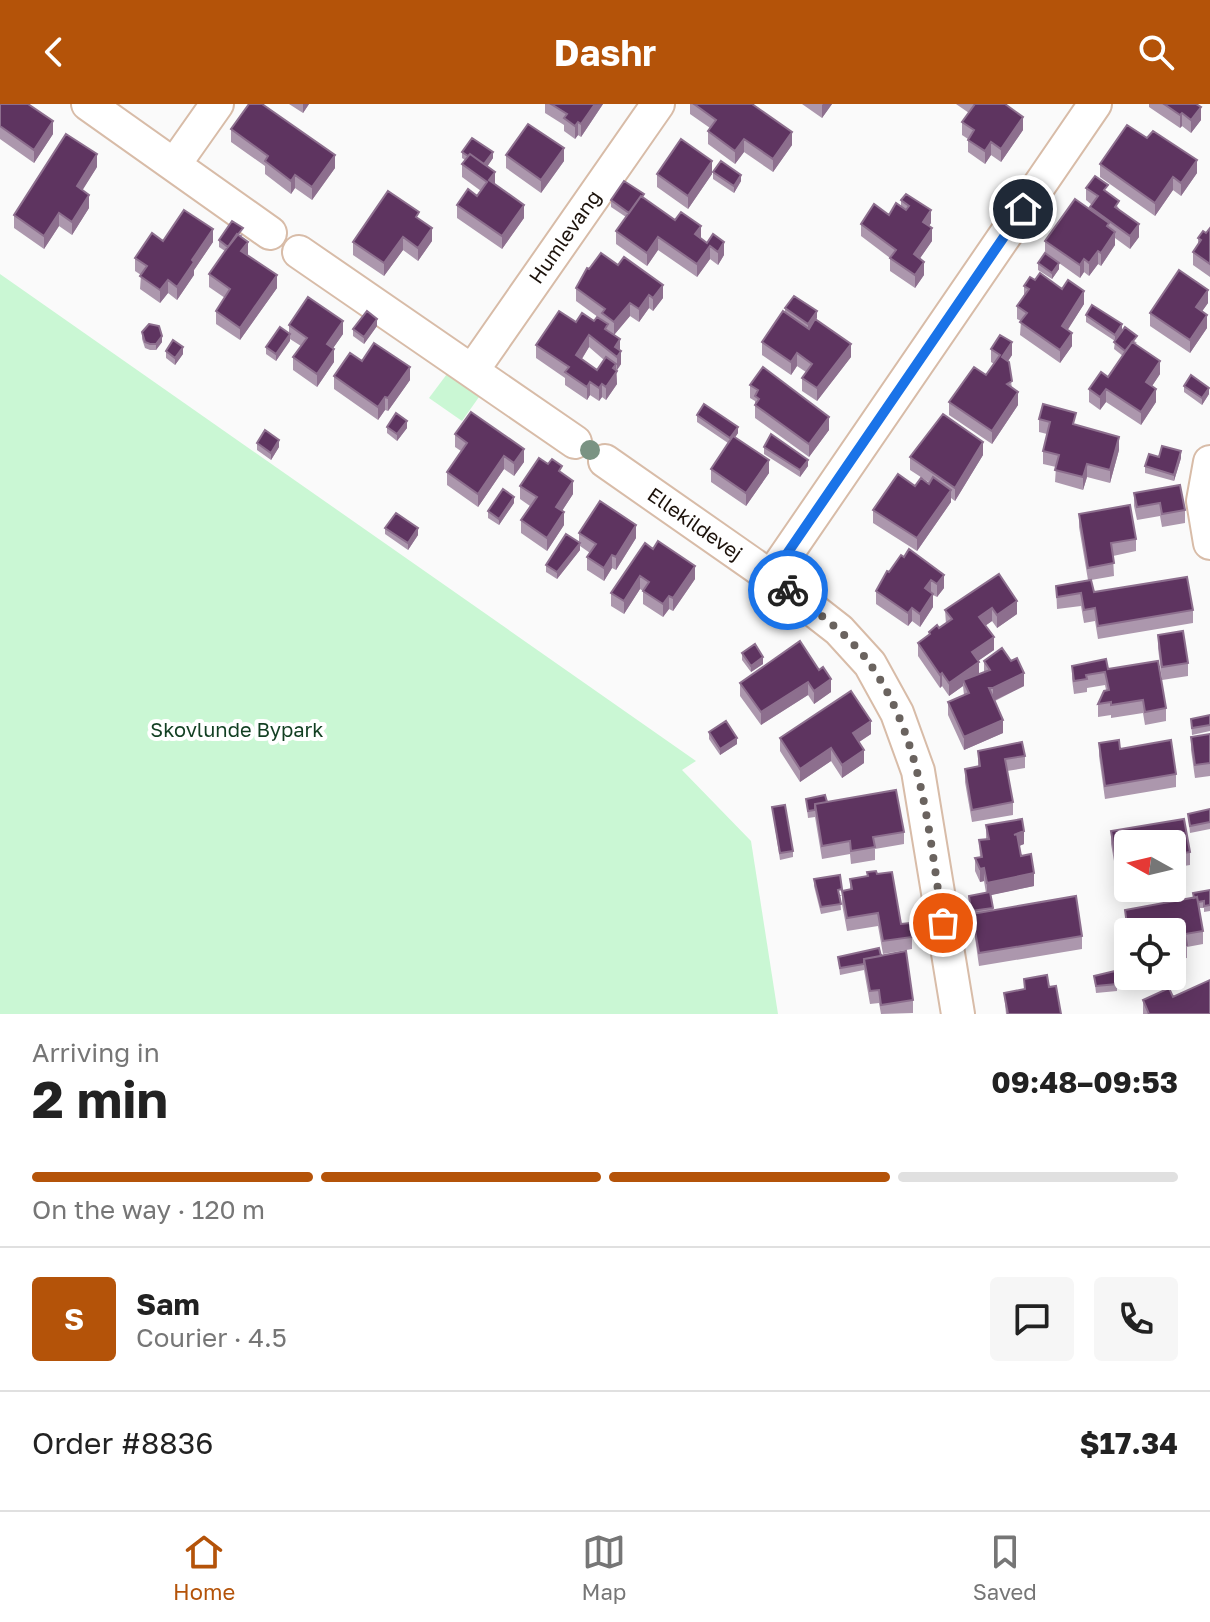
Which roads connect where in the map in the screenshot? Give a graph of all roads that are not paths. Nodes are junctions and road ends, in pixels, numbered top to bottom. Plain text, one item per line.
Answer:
1 (88, 104) edge
2 (217, 104) edge
3 (658, 104) edge
4 (1095, 104) edge
5 (174, 165) junction
6 (270, 233) dead end
7 (299, 252) dead end
8 (472, 371) junction
9 (575, 442) dead end
10 (605, 461) dead end
11 (1210, 462) edge
12 (1210, 543) edge
13 (771, 577) junction
14 (958, 1014) edge

1 - 5 street
2 - 5 street
3 - 8 street, Humlevang
4 - 13 street
5 - 6 street
7 - 8 street
8 - 9 street
10 - 13 street, Ellekildevej
11 - 12 street
13 - 14 street, Ellekildevej

